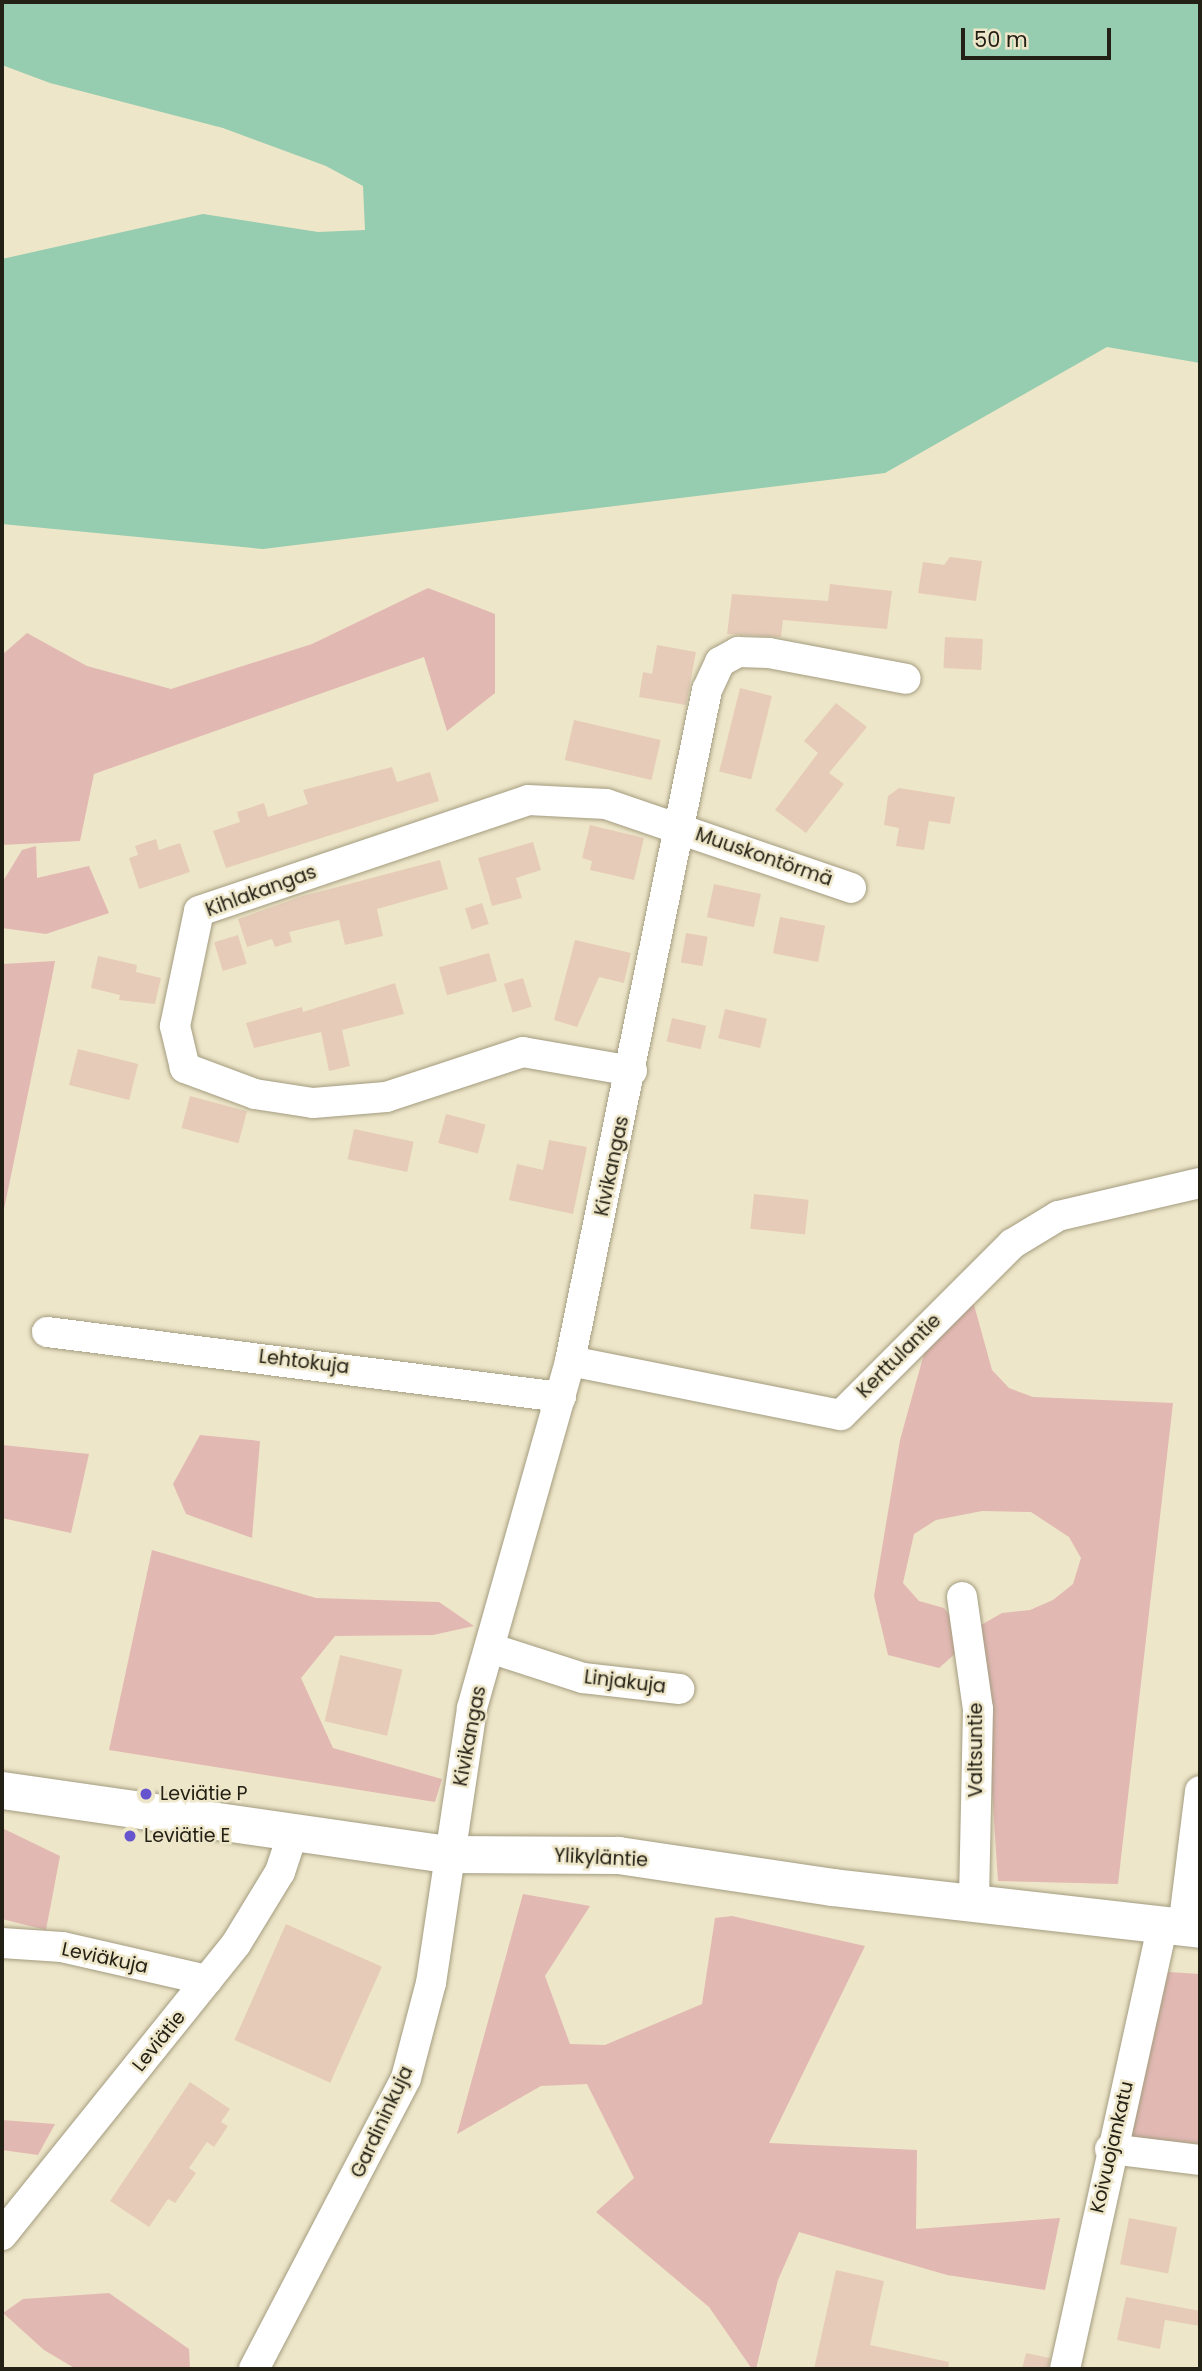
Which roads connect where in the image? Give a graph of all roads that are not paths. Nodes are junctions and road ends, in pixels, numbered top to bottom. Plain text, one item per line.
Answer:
1 (906, 679) dead end
2 (676, 828) junction
3 (851, 888) dead end
4 (632, 1071) junction
5 (1200, 1183) edge
6 (47, 1332) dead end
7 (570, 1361) junction
8 (561, 1397) junction
9 (962, 1597) dead end
10 (491, 1648) junction
11 (679, 1689) dead end
12 (2, 1790) edge
13 (1200, 1791) edge
14 (293, 1833) junction
15 (447, 1854) junction
16 (974, 1905) junction
17 (1182, 1928) edge
18 (2, 1943) edge
19 (207, 1980) junction
20 (1110, 2149) junction
21 (1200, 2161) edge
22 (2, 2235) edge
23 (254, 2369) edge
24 (1065, 2369) edge

1 - 2 street, Kivikangas
2 - 3 street, Muuskontörmä
2 - 4 street, Kivikangas
2 - 4 street, Kihlakangas
4 - 7 street, Kivikangas
5 - 7 street, Kerttulantie
6 - 8 street, Lehtokuja
7 - 8 street, Kivikangas
8 - 10 street, Kivikangas
9 - 16 street, Valtsuntie
10 - 11 street, Linjakuja
10 - 15 street, Kivikangas
12 - 14 main road, Ylikyläntie
13 - 17 street, Koivuojankatu
14 - 15 main road, Ylikyläntie
14 - 19 street, Leviätie
15 - 16 main road, Ylikyläntie
15 - 23 street, Gardininkuja
16 - 17 main road, Ylikyläntie
17 - 20 street, Koivuojankatu
18 - 19 street, Leviäkuja
19 - 22 street, Leviätie
20 - 21 street
20 - 24 street, Koivuojankatu

